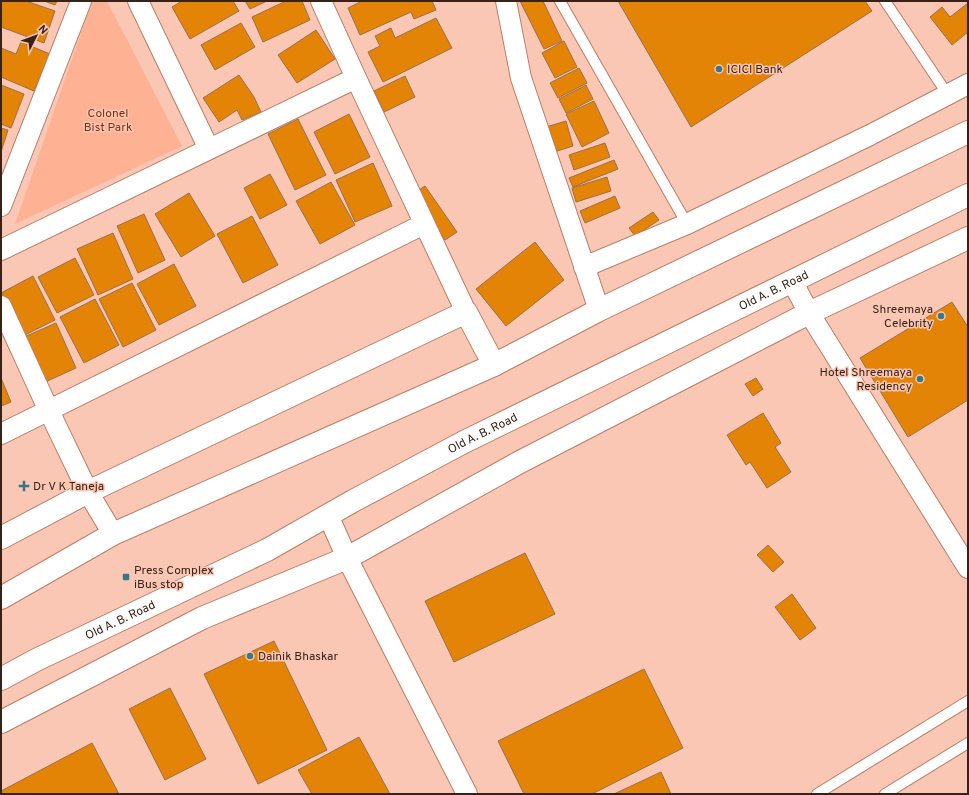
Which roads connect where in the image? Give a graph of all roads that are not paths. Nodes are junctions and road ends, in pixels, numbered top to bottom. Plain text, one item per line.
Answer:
1 (81, 1) edge
2 (138, 1) edge
3 (321, 1) edge
4 (506, 1) edge
5 (560, 1) edge
6 (885, 1) edge
7 (356, 78) junction
8 (968, 84) edge
9 (948, 95) junction
10 (968, 132) edge
11 (209, 149) junction
12 (968, 195) edge
13 (1, 206) edge
14 (424, 224) junction
15 (687, 224) junction
16 (968, 238) edge
17 (1, 250) edge
18 (584, 267) junction
19 (792, 281) junction
20 (1, 306) edge
21 (599, 310) junction
22 (466, 312) junction
23 (809, 313) junction
24 (494, 365) junction
25 (49, 411) junction
26 (1, 434) edge
27 (88, 492) junction
28 (328, 515) junction
29 (113, 534) junction
30 (1, 538) edge
31 (347, 558) junction
32 (967, 565) edge
33 (1, 598) edge
34 (1, 679) edge
35 (968, 701) edge
36 (1, 722) edge
37 (968, 743) edge
38 (467, 794) edge
39 (817, 794) edge
40 (885, 794) edge

1 - 13 street
2 - 11 street
3 - 7 street
4 - 18 street
5 - 15 lane
6 - 9 lane
7 - 11 street
7 - 14 street
8 - 9 street
9 - 15 street
10 - 21 main road
11 - 17 street
12 - 19 main road, Old A. B. Road
14 - 22 street
14 - 25 street
15 - 18 street
16 - 23 main road
18 - 21 street
19 - 23 street
19 - 28 main road, Old A. B. Road
20 - 25 street
21 - 24 main road
22 - 24 main road
22 - 27 main road
23 - 31 main road
23 - 32 street
24 - 29 main road
25 - 26 street
25 - 27 street
27 - 29 street
27 - 30 main road
28 - 31 street
28 - 34 main road, Old A. B. Road
29 - 33 main road
31 - 36 main road
31 - 38 street
35 - 39 lane
37 - 40 lane

